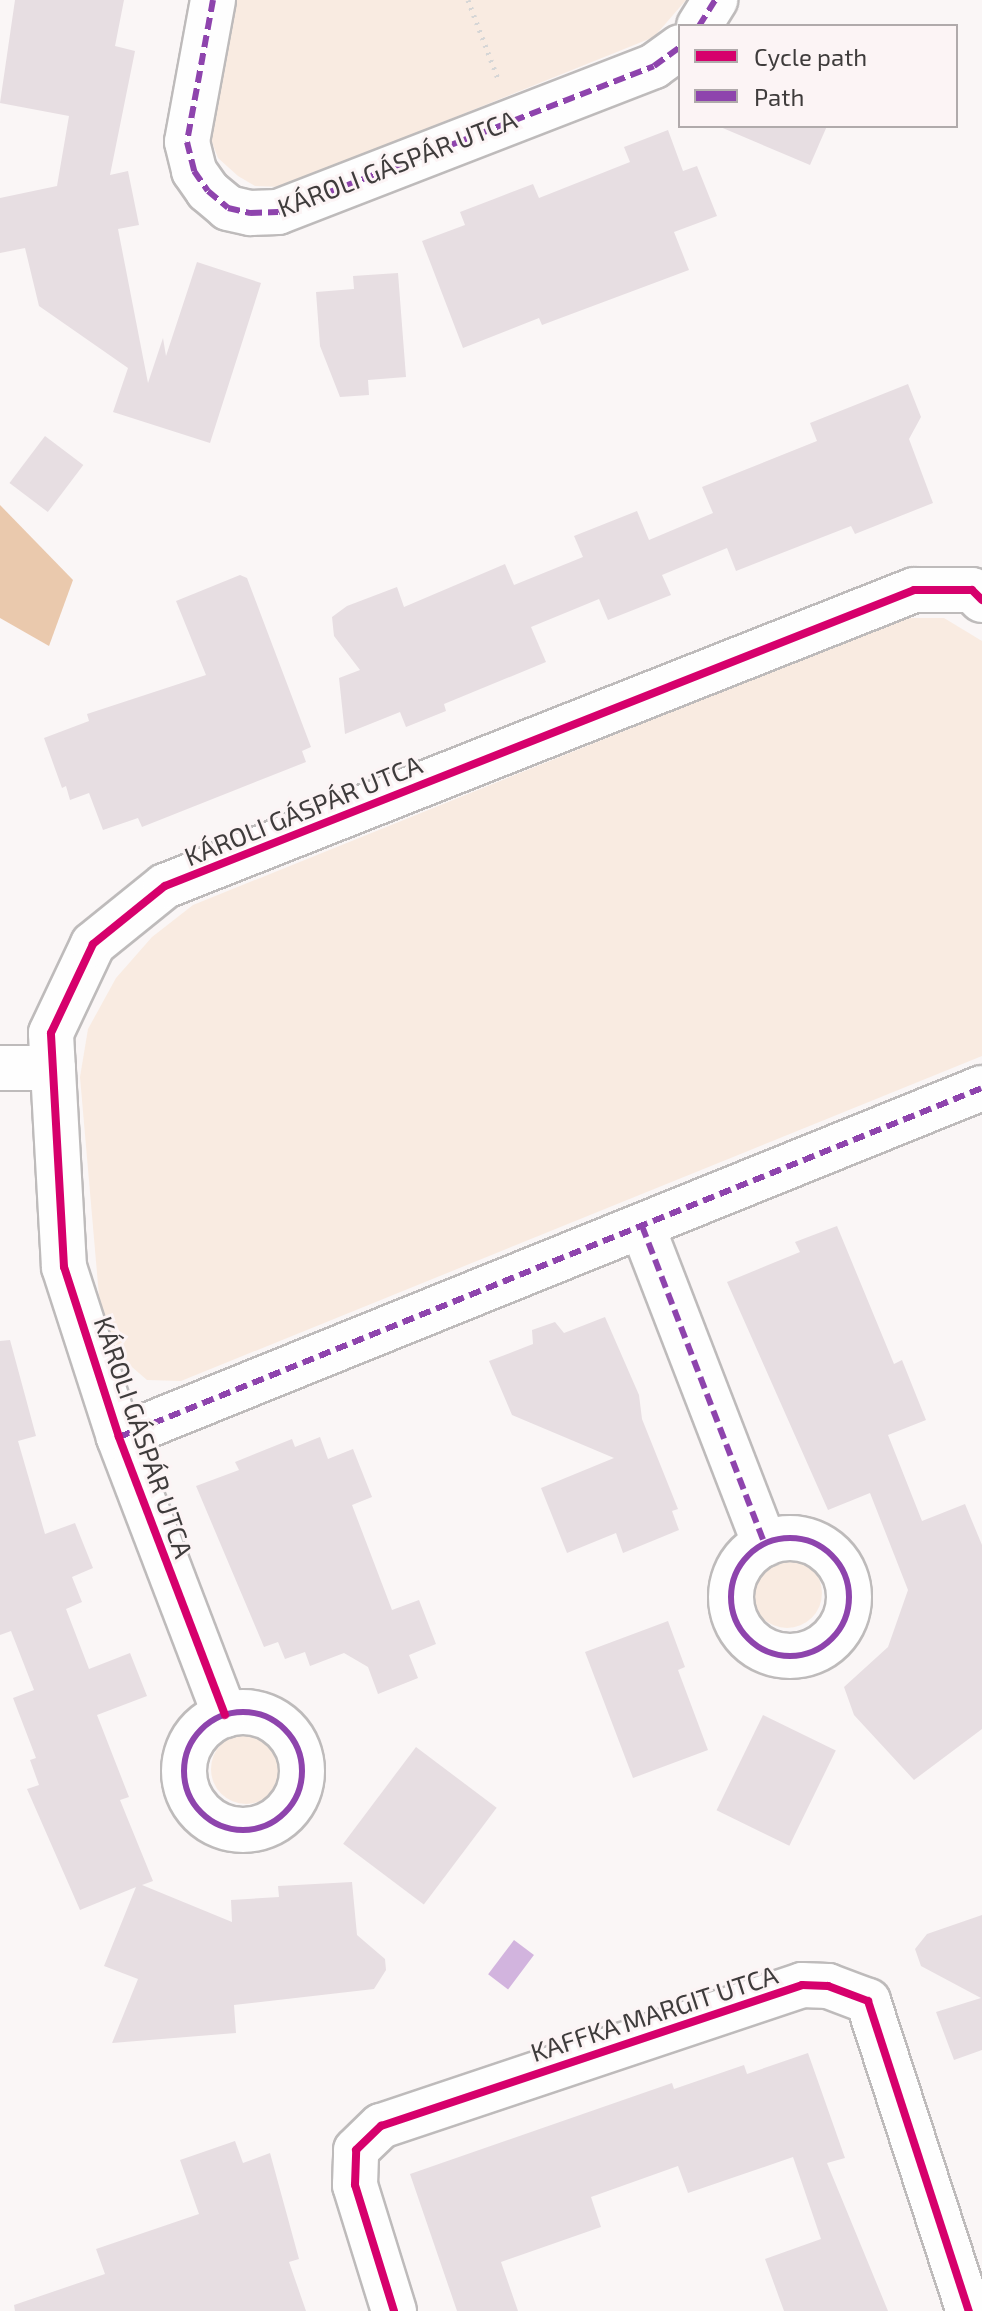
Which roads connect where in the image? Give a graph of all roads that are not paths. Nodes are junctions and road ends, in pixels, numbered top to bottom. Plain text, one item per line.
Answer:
1 (213, 0) edge
2 (715, 0) edge
3 (700, 24) edge
4 (678, 48) edge
5 (982, 600) edge
6 (0, 1068) edge
7 (53, 1068) junction
8 (982, 1088) edge
9 (642, 1226) junction
10 (119, 1437) junction
11 (765, 1544) dead end
12 (225, 1715) dead end
13 (394, 2311) edge
14 (969, 2311) edge

1 - 4 street, KÁROLI GÁSPÁR UTCA
2 - 3 street
5 - 7 street, KÁROLI GÁSPÁR UTCA
6 - 7 street
7 - 10 street, KÁROLI GÁSPÁR UTCA
8 - 9 street
9 - 10 street
9 - 11 street
10 - 12 street, KÁROLI GÁSPÁR UTCA
13 - 14 street, KAFFKA MARGIT UTCA

